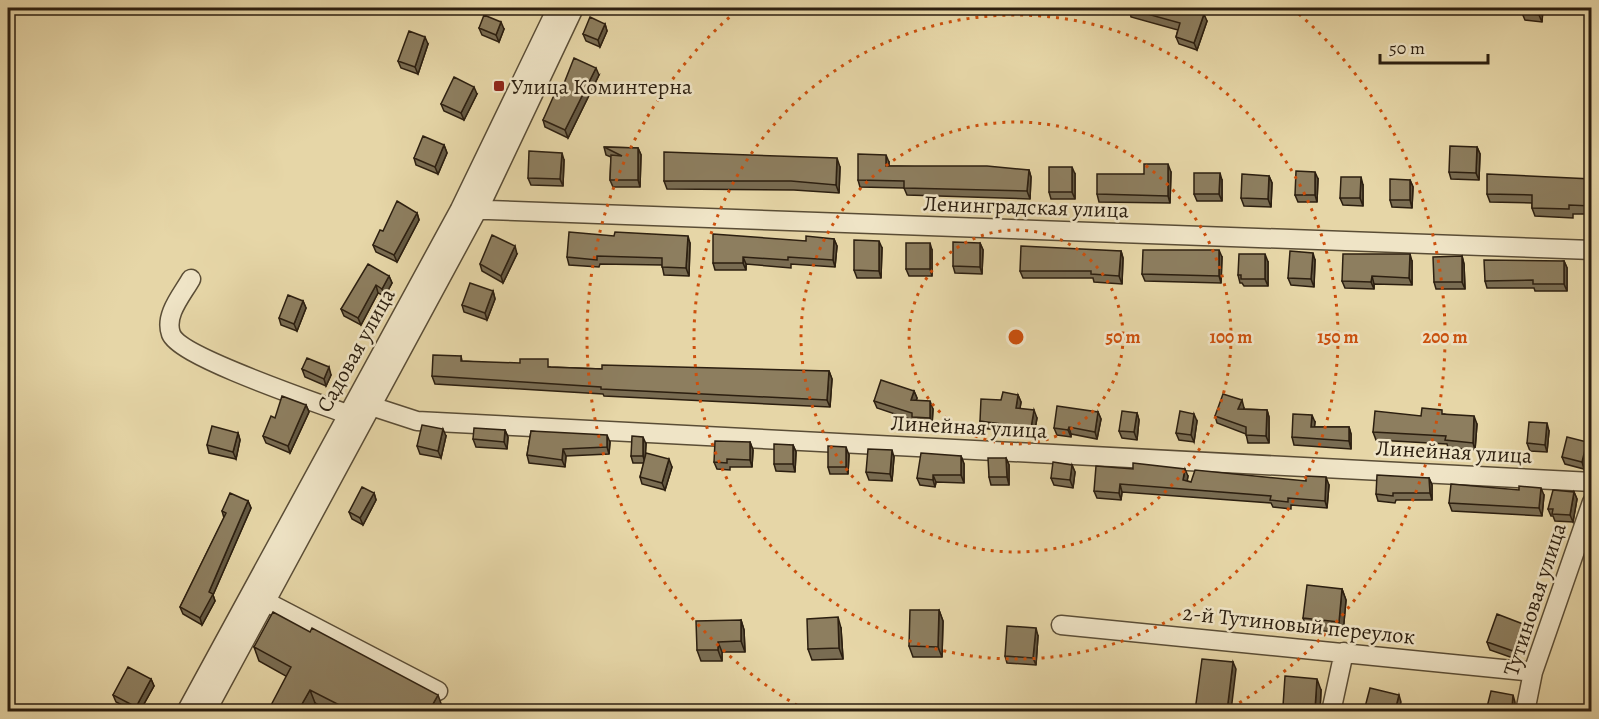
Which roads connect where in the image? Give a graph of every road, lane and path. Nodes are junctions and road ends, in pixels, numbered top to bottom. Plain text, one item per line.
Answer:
1 (556, 8) edge
2 (574, 8) edge
3 (469, 209) junction
4 (1592, 250) edge
5 (191, 279) dead end
6 (371, 406) junction
7 (347, 414) junction
8 (1592, 482) edge
9 (1592, 501) edge
10 (265, 601) junction
11 (1061, 625) dead end
12 (1344, 652) junction
13 (1533, 672) junction
14 (438, 691) dead end
15 (186, 711) edge
16 (206, 711) edge
17 (1331, 711) edge
18 (1525, 711) edge

1 - 3 street, Садовая улица
2 - 3 street, Садовая улица
3 - 4 street, Ленинградская улица
3 - 6 street, Садовая улица
3 - 7 street, Садовая улица
5 - 7 street
6 - 7 street
6 - 8 street, Линейная улица
6 - 10 street, Садовая улица
7 - 15 street, Садовая улица
9 - 13 street, Тутиновая улица
10 - 14 street
10 - 16 street, Садовая улица
11 - 12 street, 2-й Тутиновый переулок
12 - 13 street, 2-й Тутиновый переулок
12 - 17 street
13 - 18 street, Тутиновая улица

